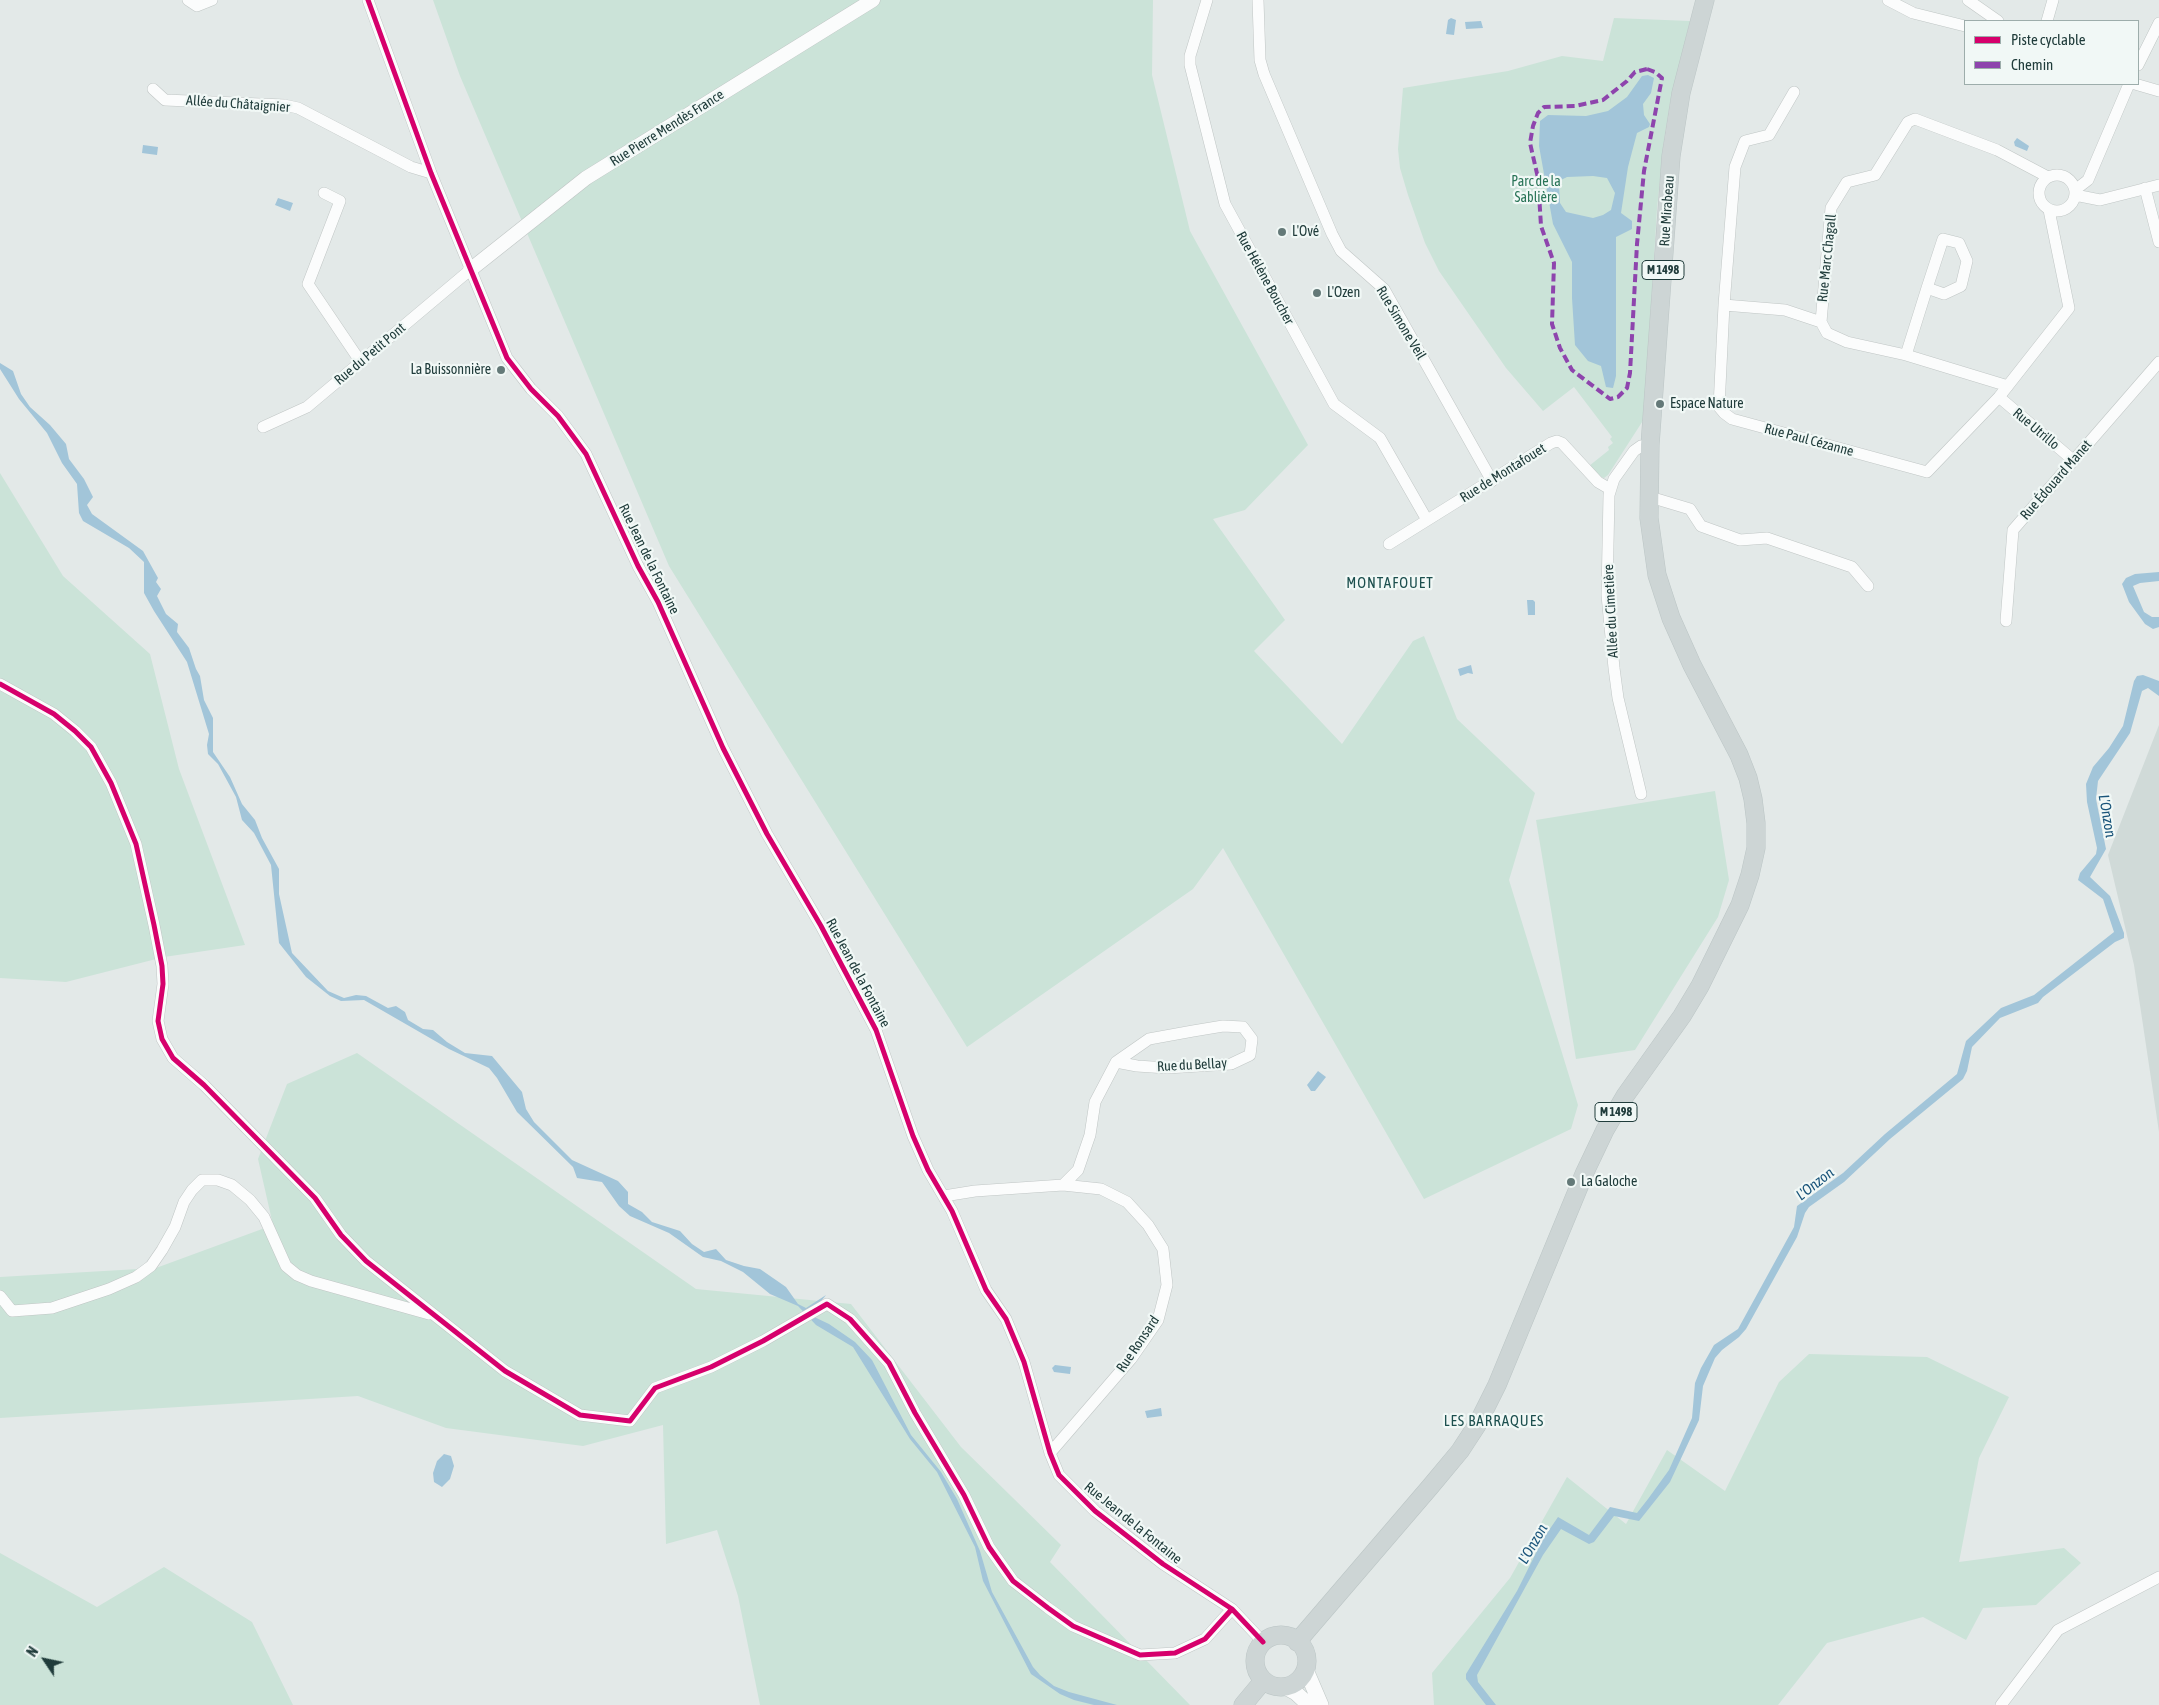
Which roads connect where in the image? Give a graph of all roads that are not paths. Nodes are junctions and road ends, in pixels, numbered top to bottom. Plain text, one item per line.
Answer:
1 (188, 0) edge
2 (212, 0) edge
3 (368, 0) edge
4 (874, 0) edge
5 (1207, 0) edge
6 (1258, 0) edge
7 (1705, 0) edge
8 (1888, 0) edge
9 (1968, 0) edge
10 (2053, 0) edge
11 (1980, 4) edge
12 (1997, 20) edge
13 (2046, 20) edge
14 (2159, 23) edge
15 (1964, 26) edge
16 (2139, 63) edge
17 (2129, 85) edge
18 (2138, 85) edge
19 (152, 89) dead end
20 (2159, 91) edge
21 (1794, 92) dead end
22 (431, 173) junction
23 (2048, 177) junction
24 (2159, 185) edge
25 (2145, 188) junction
26 (2075, 192) junction
27 (324, 193) dead end
28 (2049, 210) junction
29 (2159, 242) edge
30 (470, 270) junction
31 (1927, 288) junction
32 (1724, 305) junction
33 (1821, 322) junction
34 (1906, 355) junction
35 (360, 362) junction
36 (2159, 362) edge
37 (2008, 386) junction
38 (1999, 397) junction
39 (264, 427) dead end
40 (1650, 445) junction
41 (2073, 460) junction
42 (1492, 481) junction
43 (1610, 489) junction
44 (1650, 498) junction
45 (1427, 520) junction
46 (1389, 544) dead end
47 (1868, 586) dead end
48 (2006, 621) dead end
49 (0, 684) edge
50 (1641, 794) dead end
51 (1116, 1062) junction
52 (1063, 1185) junction
53 (944, 1196) junction
54 (0, 1296) edge
55 (435, 1316) junction
56 (1050, 1453) junction
57 (2159, 1577) edge
58 (1232, 1610) junction
59 (1264, 1642) junction
60 (1297, 1642) junction
61 (1306, 1670) junction
62 (1264, 1681) junction
63 (1285, 1686) junction
64 (1243, 1705) edge
65 (1309, 1705) edge
66 (1321, 1705) edge
67 (2001, 1705) edge

1 - 2 street
3 - 22 street, Rue Jean de la Fontaine
4 - 30 street, Rue Pierre Mendès France
5 - 45 street, Rue Hélène Boucher
6 - 42 street, Rue Simone Veil
7 - 40 main road, Rue Mirabeau / M 1498
8 - 15 street
9 - 11 street
10 - 13 street
11 - 12 street
14 - 16 street
17 - 26 street
18 - 20 street
19 - 22 street, Allée du Châtaignier
21 - 32 street, Rue Paul Cézanne
22 - 30 street, Rue Jean de la Fontaine
23 - 26 street
23 - 28 street
23 - 33 street, Rue Marc Chagall
24 - 25 street
25 - 26 street
25 - 29 street
26 - 28 street
27 - 35 street
28 - 37 street, Rue Paul Cézanne
30 - 35 street, Rue du Petit Pont
30 - 53 street, Rue Jean de la Fontaine
31 - 31 street
31 - 34 street
32 - 33 street
32 - 38 street, Rue Paul Cézanne
33 - 34 street, Rue Marc Chagall
34 - 37 street, Rue Marc Chagall
35 - 39 street, Rue du Petit Pont
36 - 41 street, Rue Édouard Manet
37 - 38 street, Rue Paul Cézanne
38 - 41 street, Rue Utrillo
40 - 43 street, Allée du Cimetière
40 - 44 main road, Rue Mirabeau / M 1498
41 - 48 street, Rue Édouard Manet
42 - 43 street, Rue de Montafouet
42 - 45 street, Rue de Montafouet
43 - 50 street, Allée du Cimetière
44 - 47 street
44 - 60 main road, Rue Mirabeau / M 1498
45 - 46 street, Rue de Montafouet
49 - 55 street
51 - 51 street, Rue du Bellay
51 - 52 street, Rue du Bellay
52 - 53 street, Rue Ronsard
52 - 56 street, Rue Ronsard
53 - 56 street, Rue Jean de la Fontaine
54 - 55 street
55 - 58 street
56 - 58 street, Rue Jean de la Fontaine
57 - 67 street
58 - 59 street, Rue Jean de la Fontaine
59 - 60 main road
59 - 62 main road
60 - 61 main road
61 - 63 main road
61 - 66 main road
62 - 63 main road
62 - 64 main road
63 - 65 main road

